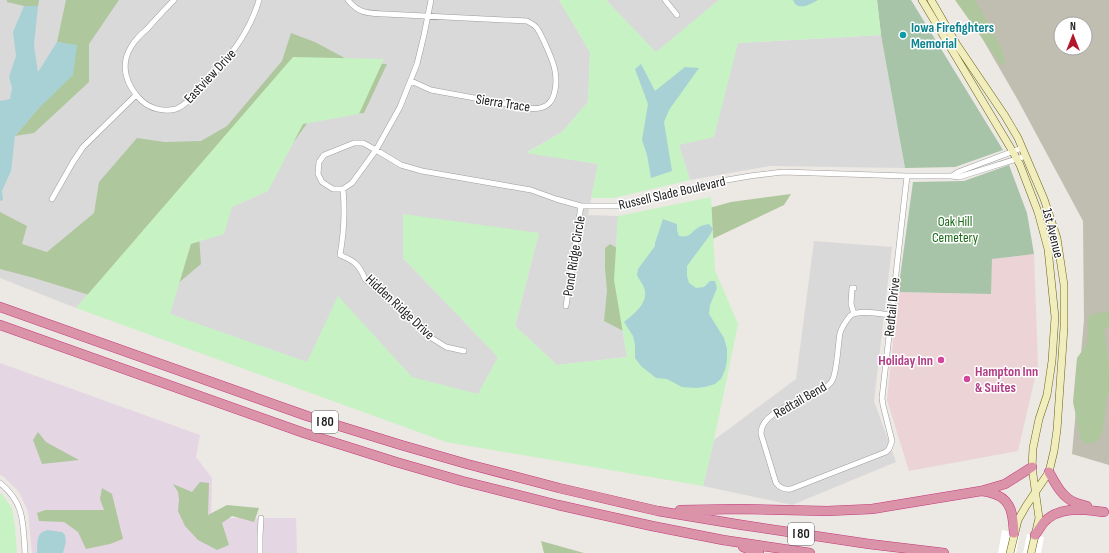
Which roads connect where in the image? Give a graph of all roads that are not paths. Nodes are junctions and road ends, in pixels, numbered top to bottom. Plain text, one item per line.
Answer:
1 (174, 0) edge
2 (259, 0) edge
3 (348, 0) edge
4 (431, 0) edge
5 (665, 0) edge
6 (922, 0) edge
7 (931, 0) edge
8 (678, 15) dead end
9 (428, 16) junction
10 (410, 80) junction
11 (136, 95) junction
12 (1022, 148) junction
13 (376, 150) junction
14 (1013, 152) junction
15 (1026, 156) junction
16 (1017, 159) junction
17 (907, 176) junction
18 (952, 176) junction
19 (343, 189) junction
20 (52, 199) dead end
21 (581, 206) junction
22 (854, 288) dead end
23 (566, 306) dead end
24 (0, 307) edge
25 (854, 314) junction
26 (891, 315) junction
27 (0, 325) edge
28 (464, 351) dead end
29 (891, 437) joint
30 (1032, 467) junction
31 (1049, 472) junction
32 (0, 483) edge
33 (981, 491) junction
34 (1035, 492) junction
35 (658, 510) junction
36 (1107, 513) edge
37 (261, 518) dead end
38 (1014, 533) junction
39 (1035, 535) junction
40 (723, 540) junction
41 (25, 553) edge
42 (260, 553) edge
43 (759, 553) edge
44 (810, 553) edge
45 (944, 553) edge
46 (1010, 553) edge
47 (1031, 553) edge

1 - 11 street
2 - 11 street, Eastview Drive
3 - 9 street
4 - 9 street
5 - 8 street
6 - 14 main road, 1st Avenue
7 - 12 main road, 1st Avenue
9 - 10 street
9 - 10 street, Sierra Trace
10 - 13 street
11 - 20 street
12 - 14 street, Russell Slade Boulevard
12 - 15 main road, 1st Avenue
13 - 19 street
13 - 19 street, Russell Slade Boulevard
13 - 21 street, Russell Slade Boulevard
14 - 16 main road, 1st Avenue
14 - 18 street, Russell Slade Boulevard
15 - 16 street, Russell Slade Boulevard
15 - 31 main road, 1st Avenue
16 - 18 street, Russell Slade Boulevard
16 - 30 main road, 1st Avenue
17 - 18 street, Russell Slade Boulevard
17 - 21 street, Russell Slade Boulevard
17 - 26 street, Redtail Drive
19 - 28 street, Hidden Ridge Drive
21 - 23 street, Pond Ridge Circle
22 - 25 street
24 - 35 highway, I 80
25 - 26 street
25 - 29 street, Redtail Bend
26 - 29 street, Redtail Drive
27 - 40 highway, I 80
30 - 33 highway
30 - 34 main road, 1st Avenue
31 - 34 main road, 1st Avenue
31 - 36 highway
32 - 41 street
33 - 35 highway
33 - 38 highway
34 - 38 main road, 1st Avenue
34 - 39 main road, 1st Avenue
35 - 45 highway, I 80
36 - 39 highway
37 - 42 street
38 - 46 main road, 1st Avenue
39 - 47 main road, 1st Avenue
40 - 43 highway
40 - 44 highway, I 80

